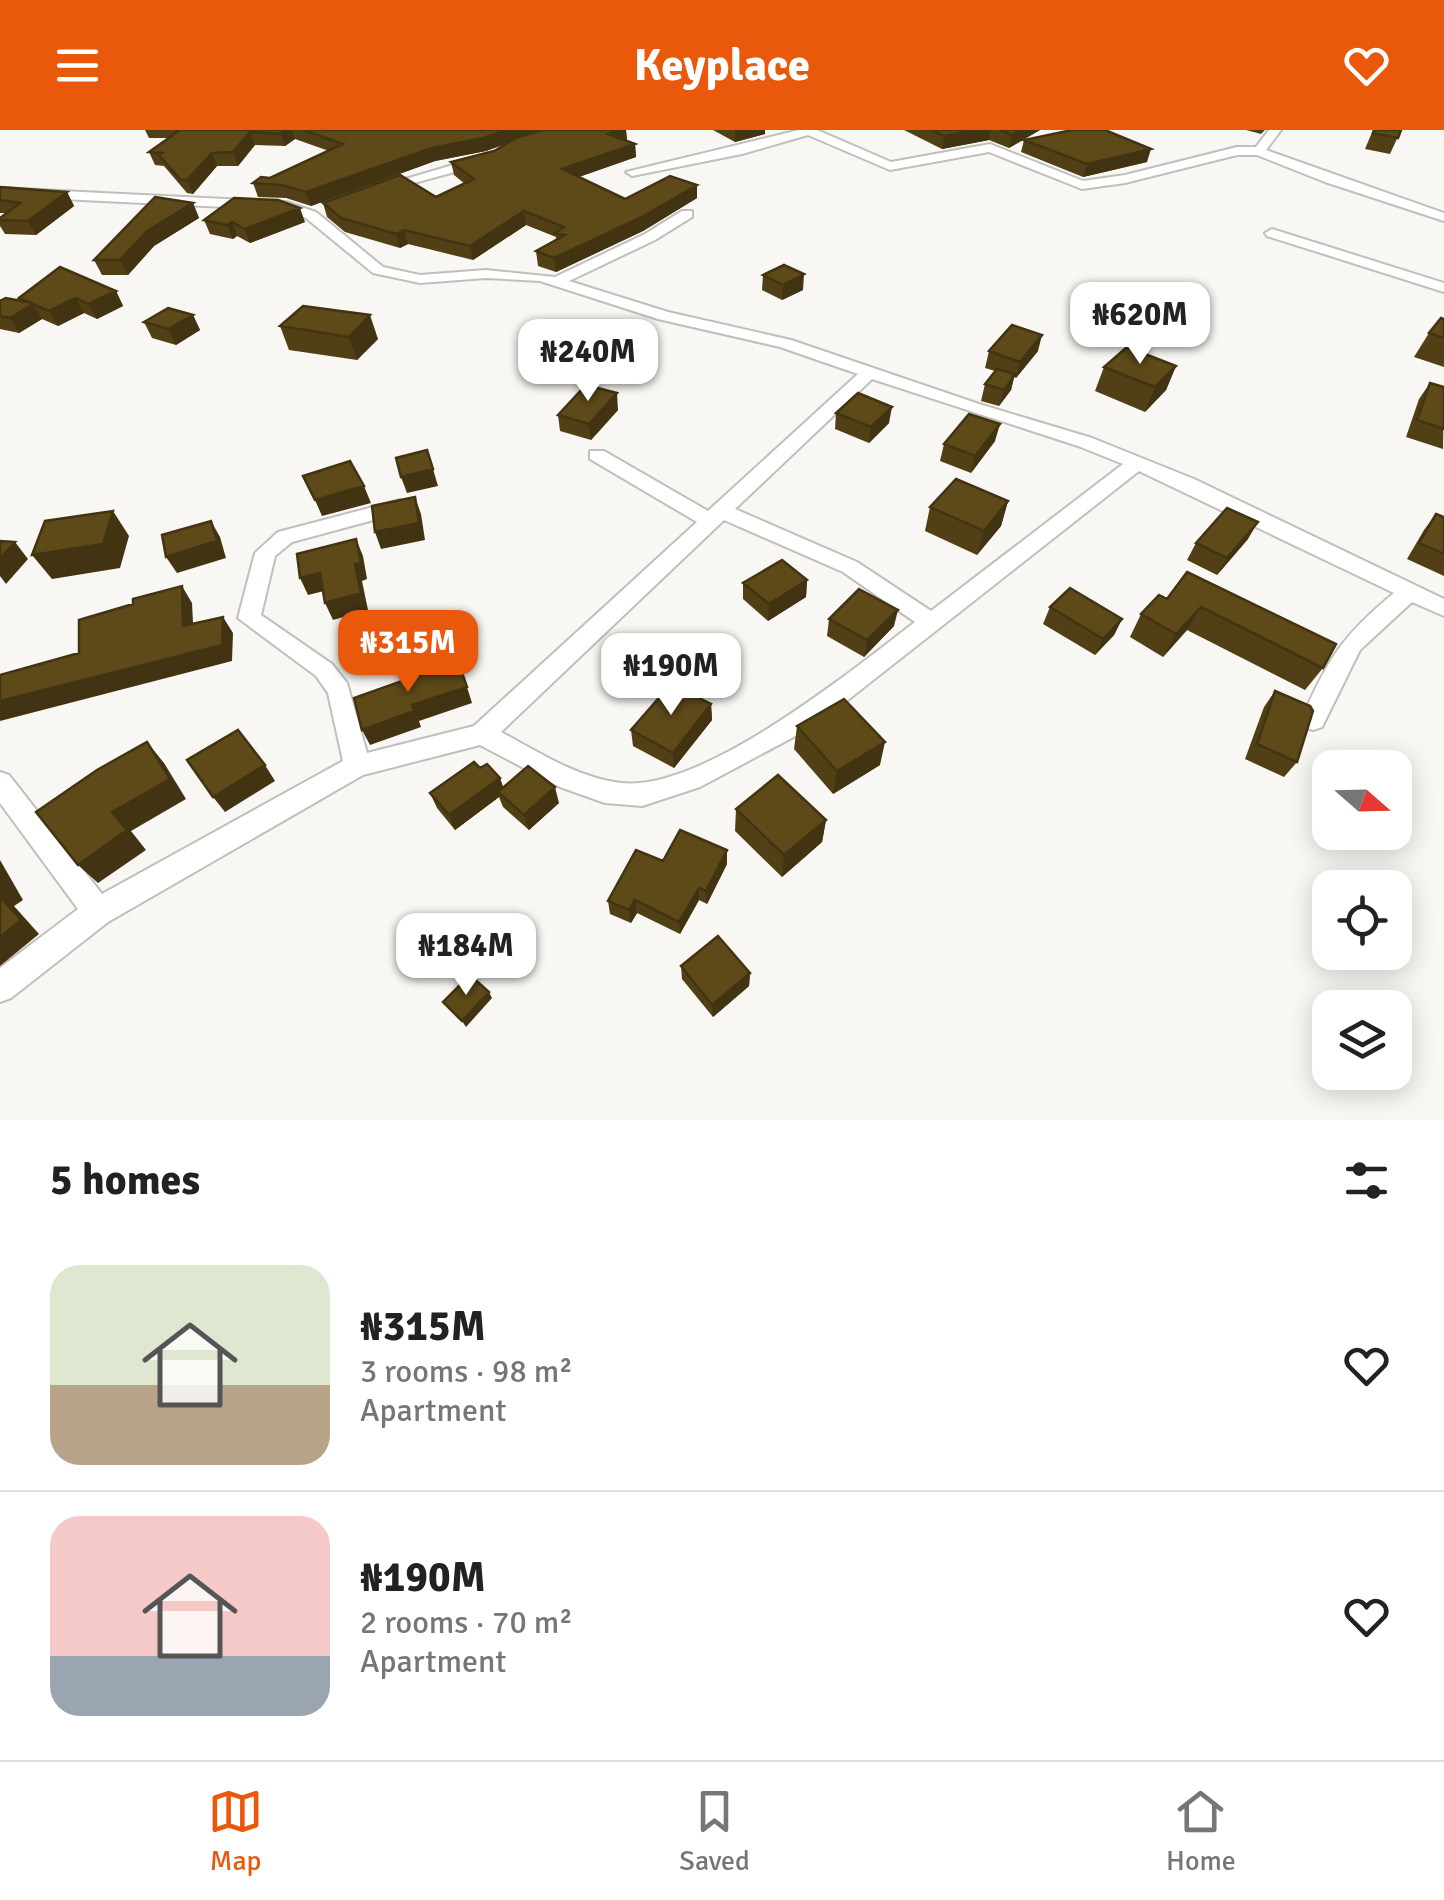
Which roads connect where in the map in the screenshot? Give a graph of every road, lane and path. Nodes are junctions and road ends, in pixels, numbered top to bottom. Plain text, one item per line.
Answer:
1 (808, 130) edge
2 (1275, 130) edge
3 (968, 132) edge
4 (990, 148) junction
5 (1259, 151) junction
6 (1150, 152) edge
7 (491, 158) edge
8 (1176, 167) junction
9 (632, 172) dead end
10 (374, 190) edge
11 (0, 192) edge
12 (687, 214) dead end
13 (1444, 217) edge
14 (1272, 233) dead end
15 (556, 282) junction
16 (1444, 288) edge
17 (870, 372) junction
18 (597, 455) dead end
19 (1137, 463) junction
20 (407, 504) edge
21 (716, 516) junction
22 (1408, 592) junction
23 (1444, 608) edge
24 (932, 622) junction
25 (1313, 720) edge
26 (482, 734) junction
27 (357, 766) junction
28 (0, 784) edge
29 (98, 912) junction
30 (0, 987) edge

1 - 4 street
1 - 9 street
2 - 5 street
3 - 4 street
4 - 8 street
5 - 8 street
5 - 13 street
6 - 8 street
7 - 10 street
11 - 15 street
12 - 15 street
14 - 16 street
15 - 17 street
17 - 19 street
17 - 21 street
18 - 21 street
19 - 22 street
19 - 24 street
20 - 27 street
21 - 24 street
21 - 26 street
22 - 23 street
22 - 25 street
24 - 26 street
26 - 27 street
27 - 29 street
28 - 29 street
29 - 30 street

